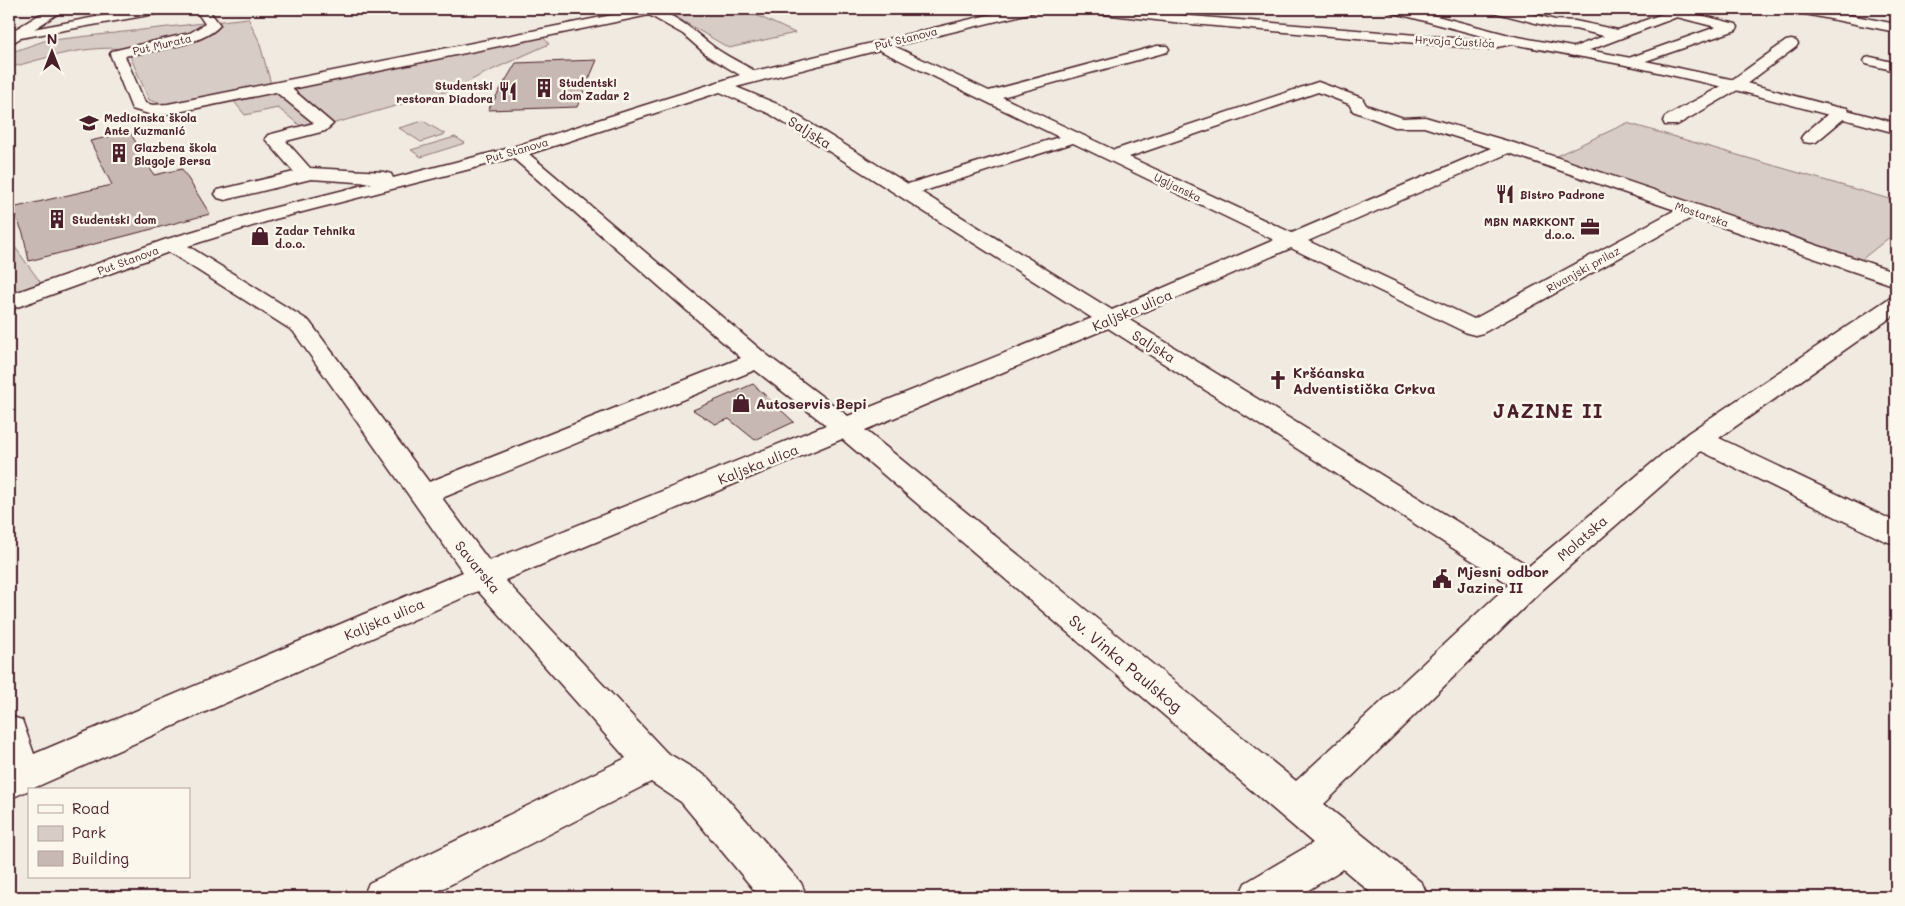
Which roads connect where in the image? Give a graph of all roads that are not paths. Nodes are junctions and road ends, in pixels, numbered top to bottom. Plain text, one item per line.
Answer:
1 (58, 9) edge
2 (160, 9) edge
3 (201, 9) edge
4 (1029, 9) edge
5 (1094, 9) edge
6 (1396, 9) edge
7 (1498, 9) edge
8 (1659, 9) edge
9 (1800, 9) edge
10 (1676, 13) junction
11 (1580, 14) dead end
12 (45, 18) junction
13 (104, 18) junction
14 (1555, 24) junction
15 (1896, 28) edge
16 (1619, 35) junction
17 (10, 38) edge
18 (1512, 40) junction
19 (1791, 44) dead end
20 (880, 45) junction
21 (1162, 49) dead end
22 (1574, 52) junction
23 (1871, 61) dead end
24 (1631, 62) junction
25 (1896, 67) edge
26 (753, 76) junction
27 (278, 86) junction
28 (721, 86) junction
29 (1735, 86) junction
30 (988, 96) junction
31 (1841, 112) junction
32 (1671, 121) dead end
33 (1896, 128) edge
34 (1075, 137) junction
35 (1810, 138) dead end
36 (1508, 147) junction
37 (516, 152) junction
38 (1114, 156) junction
39 (306, 174) junction
40 (393, 178) dead end
41 (906, 191) junction
42 (225, 194) dead end
43 (1691, 210) junction
44 (1292, 242) junction
45 (171, 244) junction
46 (1896, 279) edge
47 (9, 303) edge
48 (1896, 304) edge
49 (1110, 319) junction
50 (1475, 328) joint
51 (758, 360) junction
52 (846, 428) junction
53 (1698, 439) junction
54 (423, 495) junction
55 (1896, 534) edge
56 (483, 576) junction
57 (1531, 582) junction
58 (9, 731) edge
59 (653, 763) junction
60 (16, 779) edge
61 (1296, 806) junction
62 (1344, 846) junction
63 (384, 897) edge
64 (786, 897) edge
65 (1260, 897) edge
66 (1406, 897) edge

1 - 12 street
2 - 13 street
3 - 27 street, Put Murata
4 - 20 street, Put Stanova
5 - 18 street, Hrvoja Ćustića
6 - 18 street
7 - 14 street
8 - 10 street
9 - 15 street
10 - 16 street
10 - 24 street
11 - 14 street
12 - 13 street
12 - 17 street
13 - 17 street
14 - 16 street
16 - 22 street
18 - 22 street, Hrvoja Ćustića
19 - 29 street
20 - 26 street, Put Stanova
20 - 30 street, Ugljanska
21 - 30 street
22 - 24 street, Hrvoja Ćustića
23 - 25 street
24 - 29 street, Hrvoja Ćustića
26 - 27 street
26 - 28 street, Put Stanova
27 - 39 street
28 - 37 street, Put Stanova
28 - 41 street, Saljska
29 - 31 street, Hrvoja Ćustića
29 - 32 street
30 - 34 street, Ugljanska
31 - 33 street, Hrvoja Ćustića
31 - 35 street
34 - 38 street, Ugljanska
34 - 41 street
36 - 38 street, Mostarska
36 - 43 street, Mostarska
36 - 44 street, Kaljska ulica
37 - 45 street, Put Stanova
37 - 51 street, Sv. Vinka Paulskog
38 - 44 street, Ugljanska
39 - 40 street
39 - 42 street
41 - 49 street, Saljska
43 - 46 street, Mostarska
43 - 50 street, Rivanjski prilaz
44 - 49 street, Kaljska ulica
44 - 50 street, Ugljanska
45 - 47 street, Put Stanova
45 - 54 street, Savarska
48 - 53 street, Molatska
49 - 52 street, Kaljska ulica
49 - 57 street, Saljska
51 - 52 street, Sv. Vinka Paulskog
51 - 54 street
52 - 56 street, Kaljska ulica
52 - 61 street, Sv. Vinka Paulskog
53 - 55 street
53 - 57 street, Molatska
54 - 56 street, Savarska
56 - 59 street, Savarska
56 - 60 street, Kaljska ulica
57 - 61 street, Molatska
58 - 60 street
59 - 63 street
59 - 64 street, Savarska
61 - 62 street, Sv. Vinka Paulskog
62 - 65 street
62 - 66 street, Sv. Vinka Paulskog

